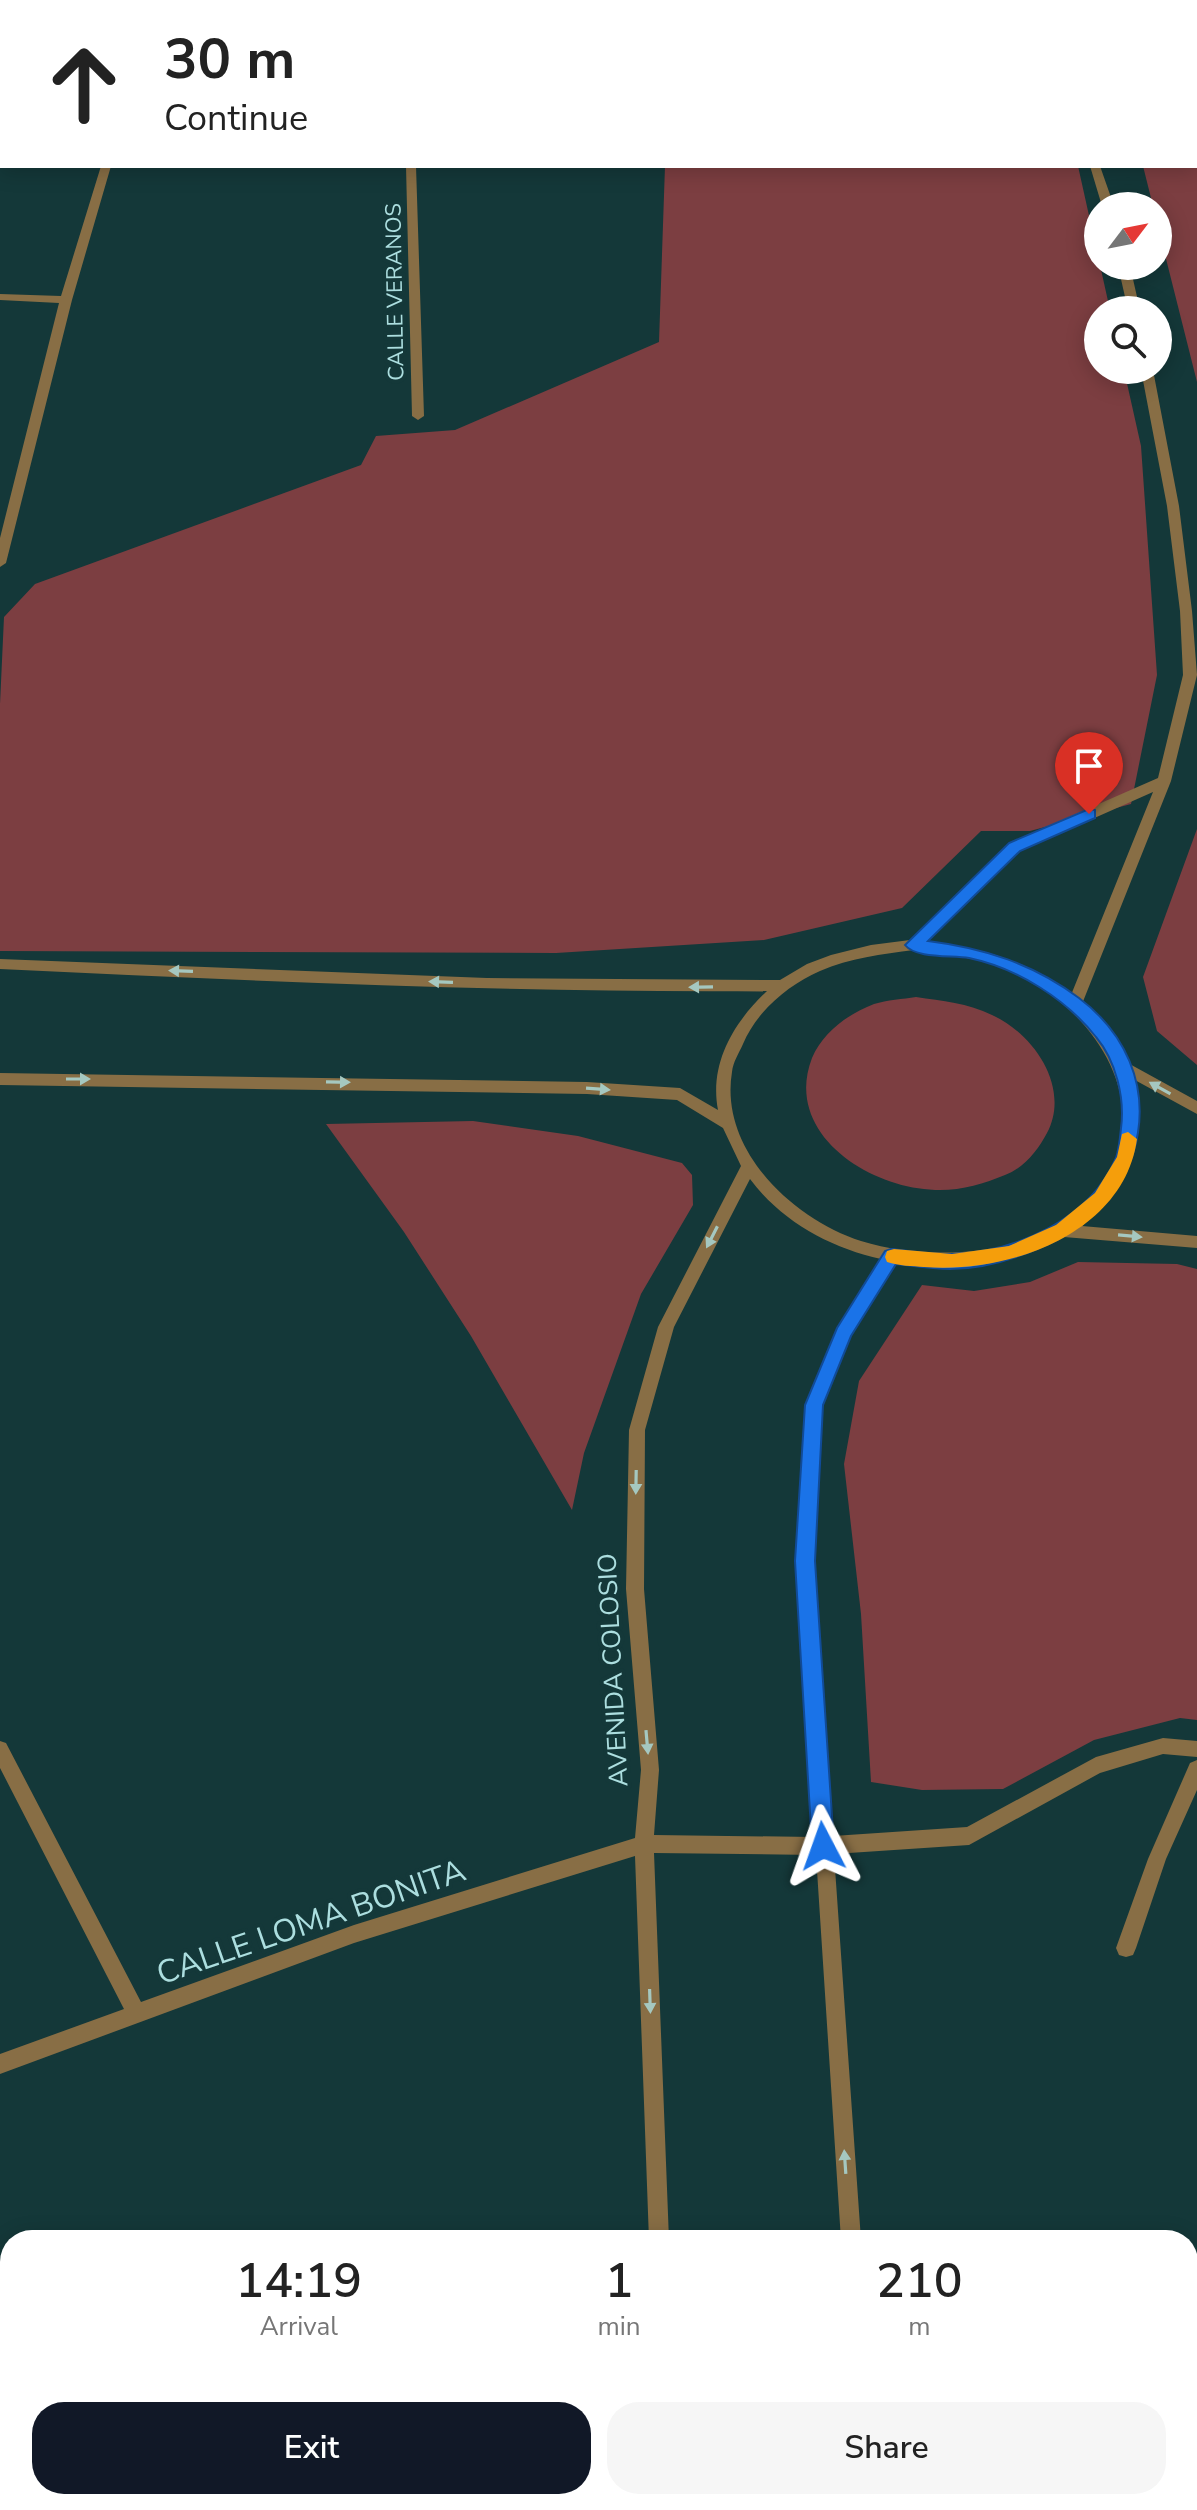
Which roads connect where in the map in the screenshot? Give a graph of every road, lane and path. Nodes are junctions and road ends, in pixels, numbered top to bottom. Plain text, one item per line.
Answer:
1 (105, 168) edge
2 (411, 168) edge
3 (1096, 168) edge
4 (1103, 192) edge
5 (0, 297) edge
6 (66, 300) junction
7 (1150, 384) edge
8 (418, 416) dead end
9 (0, 563) edge
10 (1164, 781) junction
11 (914, 945) junction
12 (0, 964) edge
13 (779, 985) junction
14 (1075, 1004) junction
15 (1123, 1067) junction
16 (0, 1079) edge
17 (1197, 1108) edge
18 (728, 1124) junction
19 (748, 1168) junction
20 (1063, 1231) junction
21 (1197, 1242) edge
22 (891, 1256) junction
23 (0, 1749) edge
24 (1197, 1749) edge
25 (1197, 1769) edge
26 (644, 1844) junction
27 (823, 1846) junction
28 (1126, 1948) dead end
29 (137, 2014) junction
30 (0, 2064) edge
31 (659, 2230) edge
32 (850, 2230) edge

1 - 6 street
2 - 8 street, CALLE VERANOS
3 - 4 street
5 - 6 street
6 - 9 street
7 - 10 street
10 - 11 street
10 - 14 street
11 - 13 street
11 - 14 street
13 -> 12 street
13 - 18 street
14 - 15 street
17 -> 15 street
15 - 20 street
16 -> 18 street
18 - 19 street
19 - 22 street
19 -> 26 street, AVENIDA COLOSIO
20 -> 21 street
20 - 22 street
22 - 27 street
23 - 29 street
24 - 27 street, CALLE LOMA BONITA
25 - 28 street
26 - 27 street, CALLE LOMA BONITA
26 - 29 street, CALLE LOMA BONITA
26 -> 31 street, AVENIDA COLOSIO
32 -> 27 street
29 - 30 street, CALLE LOMA BONITA

